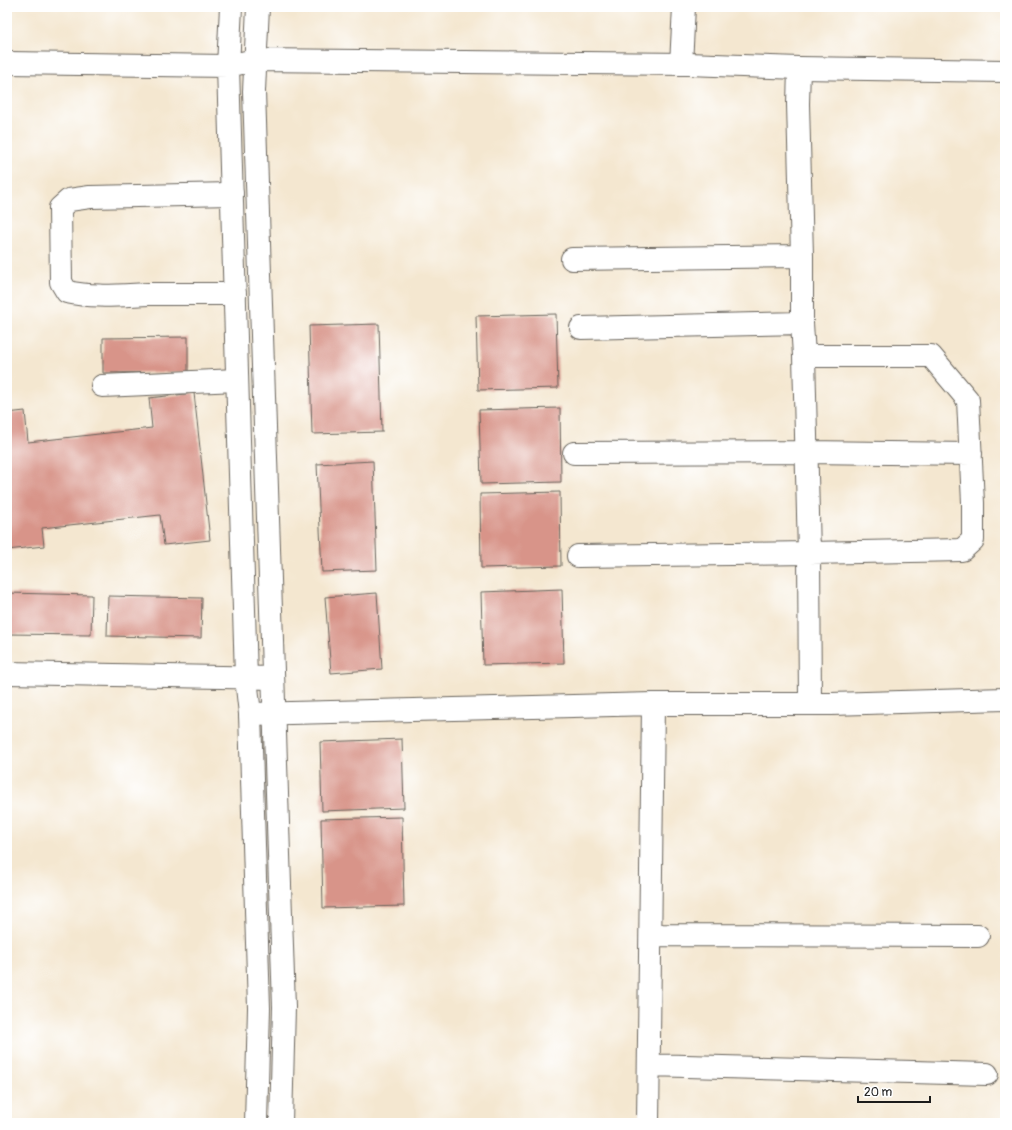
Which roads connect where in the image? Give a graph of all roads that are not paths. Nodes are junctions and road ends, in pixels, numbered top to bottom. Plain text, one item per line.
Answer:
1 (231, 7) edge
2 (258, 7) edge
3 (684, 7) edge
4 (255, 60) junction
5 (7, 63) edge
6 (681, 64) junction
7 (228, 66) junction
8 (798, 68) junction
9 (1005, 71) edge
10 (232, 194) junction
11 (802, 256) junction
12 (572, 259) dead end
13 (235, 294) junction
14 (802, 323) junction
15 (581, 328) dead end
16 (804, 356) junction
17 (237, 380) junction
18 (102, 386) dead end
19 (806, 452) junction
20 (574, 453) dead end
21 (971, 454) junction
22 (809, 554) junction
23 (578, 556) dead end
24 (7, 673) edge
25 (246, 678) junction
26 (273, 678) junction
27 (1005, 699) edge
28 (653, 704) junction
29 (810, 704) junction
30 (250, 714) junction
31 (274, 714) junction
32 (651, 935) junction
33 (978, 936) dead end
34 (649, 1065) junction
35 (987, 1074) dead end
36 (256, 1123) edge
37 (282, 1123) edge
38 (648, 1123) edge

1 - 7 street
2 - 4 street
3 - 6 street
4 - 6 street
4 - 7 street
4 - 26 street
5 - 7 street
6 - 8 street
7 - 10 street
8 - 9 street
8 - 11 street
10 - 13 street
10 - 13 street
11 - 12 street
11 - 14 street
13 - 17 street
14 - 15 street
14 - 16 street
16 - 19 street
16 - 21 street
17 - 18 street
17 - 25 street
19 - 20 street
19 - 21 street
19 - 22 street
21 - 22 street
22 - 23 street
22 - 29 street
24 - 25 street
25 - 26 street
25 - 30 street
26 - 31 street
27 - 29 street
28 - 29 street
28 - 31 street
28 - 32 street
30 - 31 street
30 - 36 street
31 - 37 street
32 - 33 street
32 - 34 street
34 - 35 street
34 - 38 street

